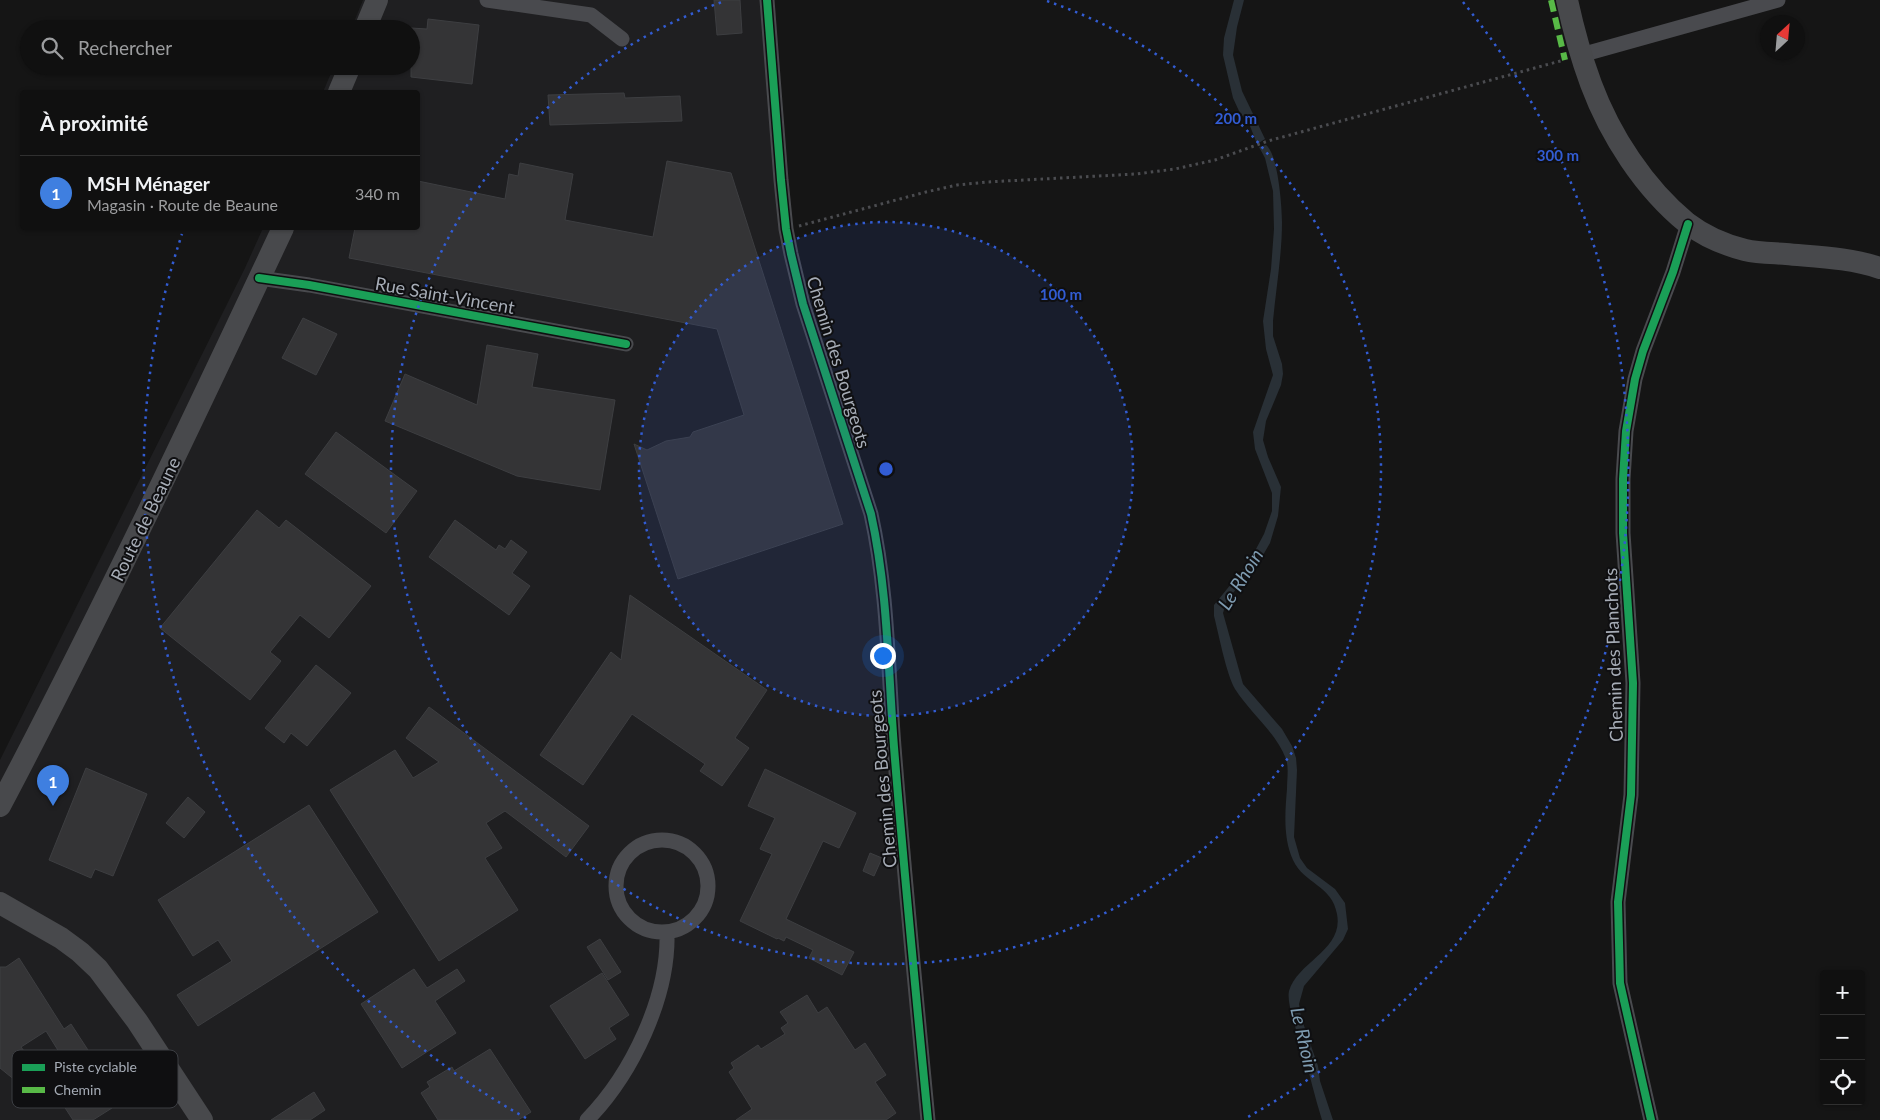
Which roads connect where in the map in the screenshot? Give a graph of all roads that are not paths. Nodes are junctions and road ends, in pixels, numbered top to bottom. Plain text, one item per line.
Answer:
1 (377, 0) edge
2 (487, 0) edge
3 (767, 0) edge
4 (1567, 0) edge
5 (1778, 0) edge
6 (369, 20) edge
7 (622, 39) dead end
8 (1581, 55) junction
9 (346, 75) edge
10 (340, 90) edge
11 (1688, 224) junction
12 (282, 230) edge
13 (1880, 268) edge
14 (259, 278) junction
15 (626, 344) dead end
16 (0, 806) edge
17 (0, 903) edge
18 (667, 932) junction
19 (157, 1050) edge
20 (178, 1083) edge
21 (202, 1120) edge
22 (586, 1120) edge
23 (928, 1120) edge
24 (1651, 1120) edge

1 - 6 main road
2 - 7 street
3 - 23 street, Chemin des Bourgeots
4 - 8 main road
5 - 8 street
8 - 11 main road
9 - 10 main road
11 - 13 main road
11 - 24 street, Chemin des Planchots
12 - 14 main road, Route de Beaune
14 - 15 street, Rue Saint-Vincent
14 - 16 main road, Route de Beaune
17 - 19 main road
18 - 18 street
18 - 22 street
20 - 21 main road

